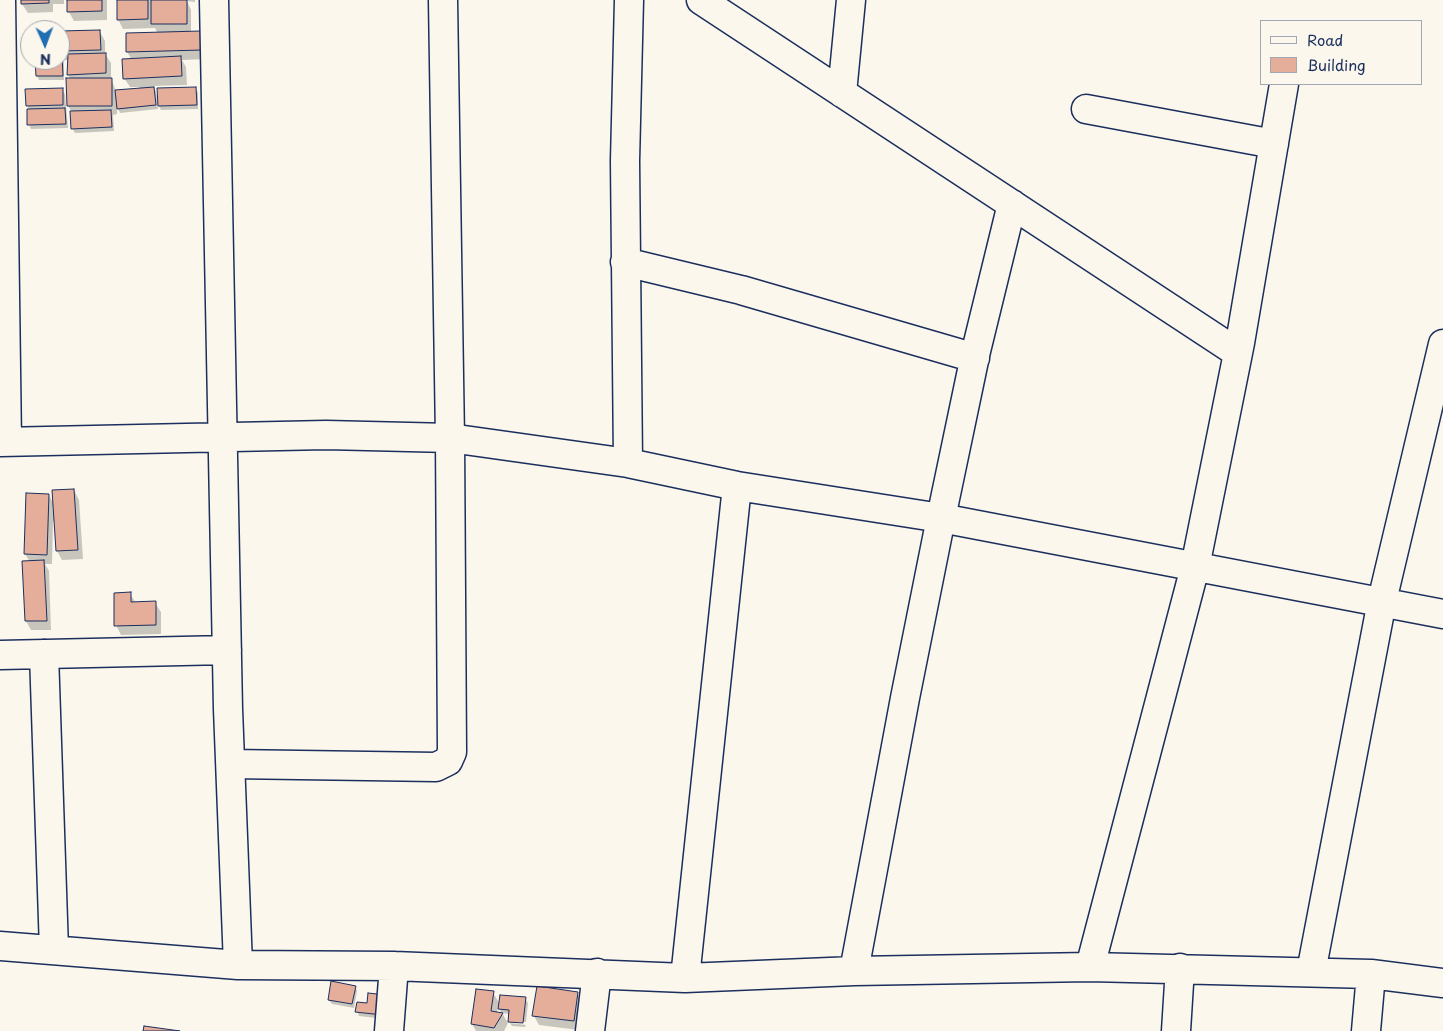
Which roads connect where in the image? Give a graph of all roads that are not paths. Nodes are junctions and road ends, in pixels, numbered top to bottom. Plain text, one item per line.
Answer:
1 (1, 0) edge
2 (214, 0) edge
3 (443, 0) edge
4 (629, 0) edge
5 (701, 0) edge
6 (852, 0) edge
7 (1284, 85) edge
8 (842, 93) junction
9 (1086, 109) dead end
10 (1274, 144) junction
11 (1012, 204) junction
12 (625, 262) junction
13 (1443, 344) edge
14 (1238, 353) junction
15 (975, 358) junction
16 (223, 438) junction
17 (450, 438) junction
18 (3, 442) edge
19 (628, 463) junction
20 (737, 486) junction
21 (941, 518) junction
22 (1195, 566) junction
23 (1382, 602) junction
24 (1443, 614) edge
25 (227, 650) junction
26 (44, 654) junction
27 (0, 655) edge
28 (231, 764) junction
29 (0, 946) edge
30 (54, 950) junction
31 (238, 966) junction
32 (394, 966) junction
33 (1090, 967) junction
34 (1180, 968) junction
35 (854, 972) junction
36 (1311, 972) junction
37 (597, 974) junction
38 (1371, 974) junction
39 (685, 978) junction
40 (1443, 983) edge
41 (390, 1031) edge
42 (590, 1031) edge
43 (1176, 1031) edge
44 (1366, 1031) edge

1 - 18 street
2 - 16 street
3 - 17 street
4 - 12 street
5 - 8 street
6 - 8 street
7 - 10 street
8 - 11 street
9 - 10 street
10 - 14 street
11 - 14 street
11 - 15 street
12 - 15 street
12 - 19 street
13 - 23 street
14 - 22 street
15 - 21 street
16 - 17 street
16 - 18 street
16 - 25 street
17 - 19 street
17 - 28 street
19 - 20 street
20 - 21 street
20 - 39 street
21 - 22 street
21 - 35 street
22 - 23 street
22 - 33 street
23 - 24 street
23 - 36 street
25 - 26 street
25 - 28 street
26 - 27 street
26 - 30 street
28 - 31 street
29 - 30 street
30 - 31 street
31 - 32 street
32 - 37 street
32 - 41 street
33 - 34 street
33 - 35 street
34 - 36 street
34 - 43 street
35 - 39 street
36 - 38 street
37 - 39 street
37 - 42 street
38 - 40 street
38 - 44 street

